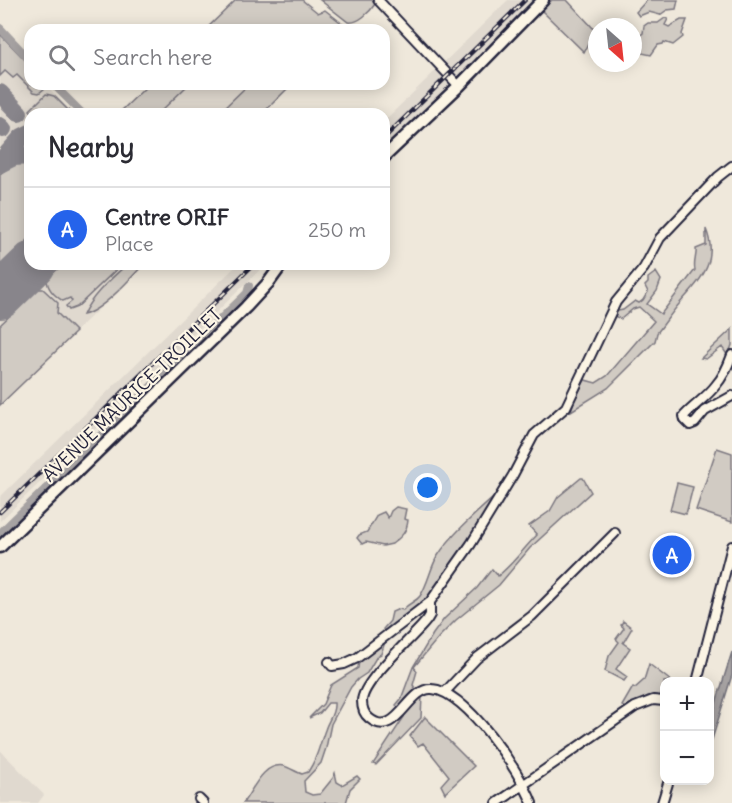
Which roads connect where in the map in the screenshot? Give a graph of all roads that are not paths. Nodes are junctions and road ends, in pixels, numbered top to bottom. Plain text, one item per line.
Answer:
1 (378, 0) edge
2 (543, 0) edge
3 (459, 86) junction
4 (390, 151) edge
5 (732, 166) edge
6 (277, 270) edge
7 (732, 355) edge
8 (732, 396) edge
9 (615, 533) dead end
10 (732, 546) edge
11 (0, 547) edge
12 (430, 602) junction
13 (329, 662) dead end
14 (698, 677) edge
15 (445, 692) junction
16 (660, 701) edge
17 (524, 784) junction
18 (667, 785) edge
19 (497, 803) edge
20 (532, 803) edge
21 (662, 803) edge

1 - 3 street
2 - 3 street
3 - 4 street
5 - 12 street
6 - 11 street, AVENUE MAURICE-TROILLET
7 - 8 street
9 - 15 street
10 - 14 street
12 - 13 street
12 - 15 street
15 - 17 street
16 - 17 street
17 - 19 street
17 - 20 street
18 - 21 street

